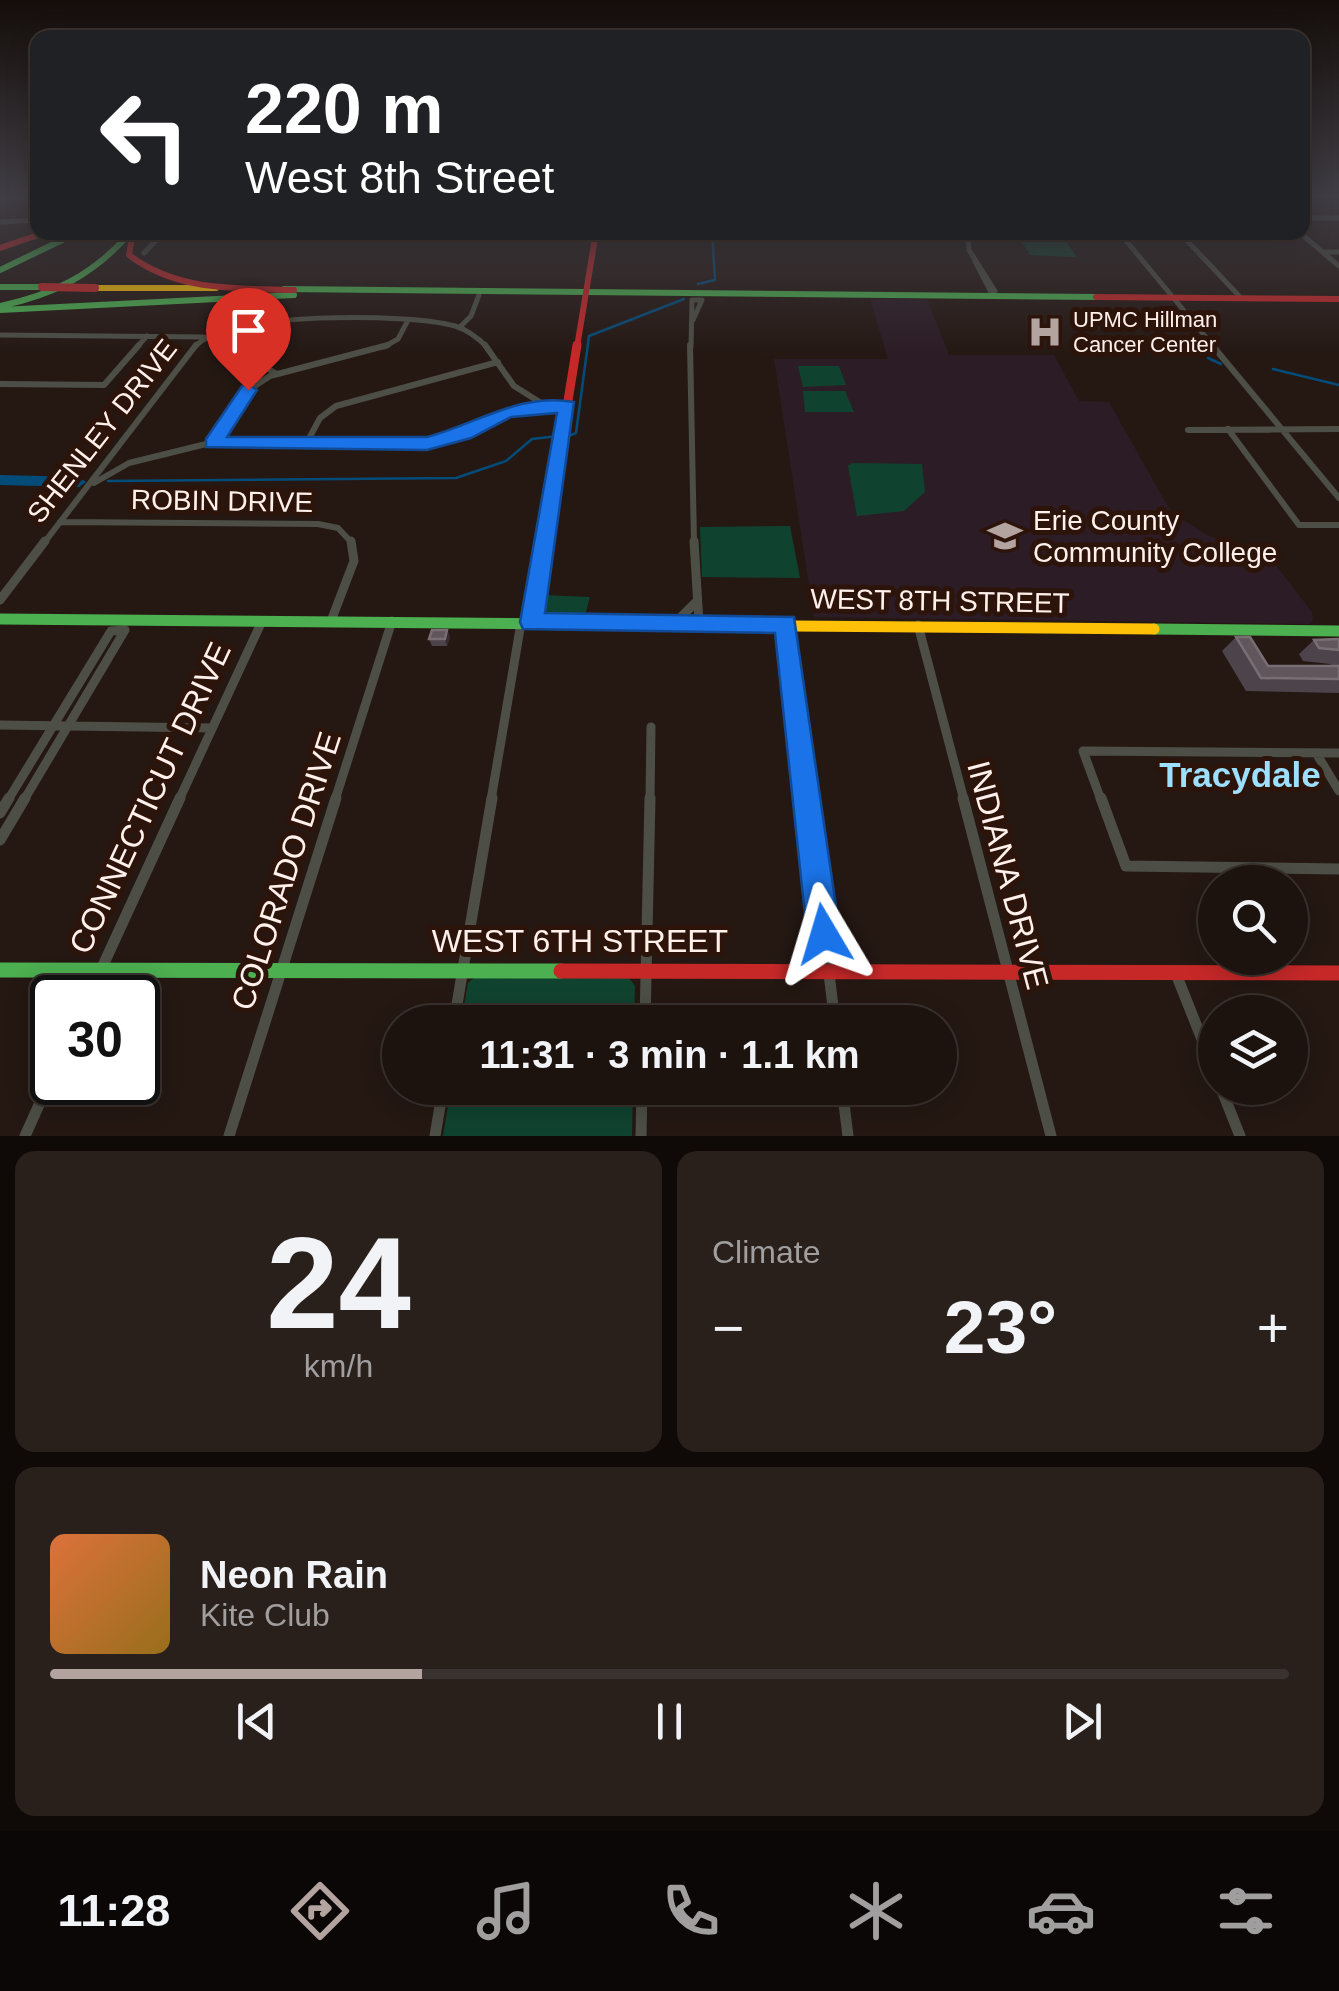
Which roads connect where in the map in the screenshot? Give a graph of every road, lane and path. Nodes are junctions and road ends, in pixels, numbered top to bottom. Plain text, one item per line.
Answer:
1 (30, 250) edge
2 (37, 250) edge
3 (118, 250) edge
4 (130, 250) edge
5 (147, 250) edge
6 (594, 250) edge
7 (969, 250) edge
8 (1134, 250) edge
9 (1195, 250) edge
10 (1321, 250) edge
11 (1323, 252) junction
12 (1339, 252) edge
13 (144, 253) dead end
14 (0, 266) edge
15 (1339, 266) edge
16 (0, 287) edge
17 (294, 290) junction
18 (588, 294) junction
19 (479, 295) junction
20 (697, 296) junction
21 (992, 296) junction
22 (1174, 298) junction
23 (1241, 298) junction
24 (1339, 299) edge
25 (0, 308) edge
26 (406, 322) junction
27 (460, 327) junction
28 (0, 335) edge
29 (146, 336) junction
30 (204, 337) junction
31 (498, 362) junction
32 (278, 374) junction
33 (0, 384) edge
34 (247, 391) junction
35 (516, 392) junction
36 (546, 406) junction
37 (568, 406) junction
38 (507, 411) junction
39 (1282, 428) junction
40 (1228, 429) junction
41 (1339, 429) edge
42 (1188, 430) dead end
43 (213, 443) junction
44 (306, 444) junction
45 (113, 454) junction
46 (132, 460) junction
47 (86, 489) junction
48 (1339, 498) edge
49 (60, 522) junction
50 (1339, 526) edge
51 (0, 600) edge
52 (695, 603) junction
53 (0, 620) edge
54 (262, 621) junction
55 (331, 621) junction
56 (392, 622) junction
57 (526, 622) junction
58 (675, 623) junction
59 (700, 623) junction
60 (122, 624) junction
61 (786, 624) junction
62 (918, 626) junction
63 (1339, 631) edge
64 (0, 726) edge
65 (54, 726) junction
66 (68, 726) junction
67 (212, 728) junction
68 (651, 728) dead end
69 (1316, 753) junction
70 (1339, 754) edge
71 (1339, 791) edge
72 (0, 813) edge
73 (0, 840) edge
74 (1339, 868) edge
75 (282, 967) junction
76 (102, 968) junction
77 (463, 968) junction
78 (828, 969) junction
79 (0, 970) edge
80 (646, 970) junction
81 (1007, 970) junction
82 (1176, 972) junction
83 (1339, 973) edge
84 (99, 975) edge
85 (457, 1005) edge
86 (645, 1005) edge
87 (833, 1005) edge
88 (1198, 1028) edge
89 (39, 1105) edge
90 (440, 1105) edge
91 (642, 1105) edge
92 (844, 1105) edge
93 (1228, 1105) edge
94 (25, 1136) edge
95 (229, 1136) edge
96 (435, 1136) edge
97 (642, 1136) edge
98 (848, 1136) edge
99 (1052, 1136) edge
100 (1240, 1136) edge

1 - 14 main road
2 - 14 main road
3 - 25 main road
4 - 17 main road
5 - 13 street
6 - 18 main road
7 - 21 street
8 - 22 street
9 - 23 street
10 - 11 street
11 - 12 street
11 - 15 street
16 - 17 main road, bridge
17 - 18 main road
18 - 19 main road
18 - 20 main road
18 - 37 main road
19 - 25 main road
19 - 27 street
20 - 21 main road
20 - 52 street
21 - 22 main road
22 - 23 main road
22 - 39 street
23 - 24 main road
26 - 27 street
26 - 30 street
26 - 32 street
27 - 31 street
28 - 29 street
29 - 30 street
29 - 33 street
30 - 45 street, SHENLEY DRIVE
31 - 35 street
31 - 44 street
32 - 34 street
32 - 34 street
34 - 43 street
35 - 36 street
35 - 38 street
36 - 37 street
36 - 38 street
37 - 57 main road
38 - 44 street
39 - 40 street
39 - 41 street
39 - 48 street
40 - 42 street
40 - 50 street
43 - 44 street
43 - 46 street
45 - 46 street
45 - 47 street, SHENLEY DRIVE
46 - 47 street
47 - 49 street, SHENLEY DRIVE
49 - 51 street, SHENLEY DRIVE
49 - 55 street, ROBIN DRIVE
52 - 58 street
52 - 59 street
53 - 60 main road, WEST 8TH STREET
54 - 55 main road, WEST 8TH STREET
54 - 60 main road, WEST 8TH STREET
54 - 67 street, CONNECTICUT DRIVE
55 - 56 main road, WEST 8TH STREET
56 - 57 main road, WEST 8TH STREET
56 - 75 street, COLORADO DRIVE
57 - 58 main road, WEST 8TH STREET
57 - 77 street
58 - 59 main road, WEST 8TH STREET
59 - 61 main road, WEST 8TH STREET
60 - 65 street
60 - 66 street
61 - 62 main road, WEST 8TH STREET
61 - 78 street
62 - 63 main road, WEST 8TH STREET
62 - 81 street, INDIANA DRIVE
64 - 65 street
65 - 66 street
65 - 72 street
66 - 67 street
66 - 73 street
67 - 76 street, CONNECTICUT DRIVE
68 - 80 street
69 - 70 street
69 - 71 street
69 - 74 street
75 - 76 main road, WEST 6TH STREET
75 - 77 main road, WEST 6TH STREET
75 - 95 street, COLORADO DRIVE
76 - 79 main road, WEST 6TH STREET
76 - 84 street, CONNECTICUT DRIVE
77 - 80 main road, WEST 6TH STREET
77 - 85 street
78 - 80 main road, WEST 6TH STREET
78 - 81 main road, WEST 6TH STREET
78 - 87 street
80 - 86 street
81 - 82 main road, WEST 6TH STREET
81 - 99 street, INDIANA DRIVE
82 - 83 main road, WEST 6TH STREET
82 - 88 street
89 - 94 street
90 - 96 street
91 - 97 street
92 - 98 street
93 - 100 street

